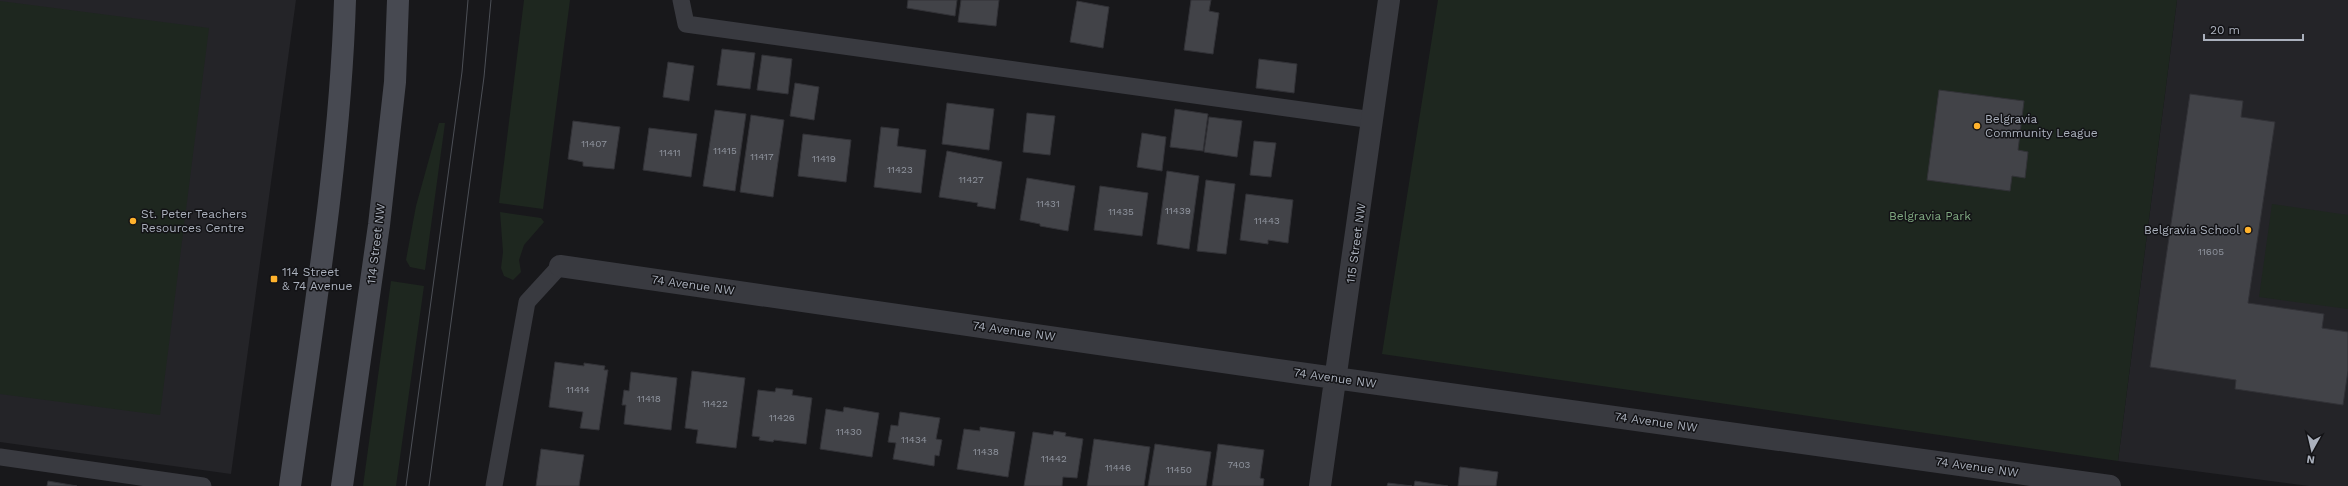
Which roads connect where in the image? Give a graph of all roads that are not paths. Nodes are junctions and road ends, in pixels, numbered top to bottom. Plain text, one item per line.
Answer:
1 (345, 0) edge
2 (398, 0) edge
3 (681, 0) edge
4 (1389, 0) edge
5 (1373, 120) junction
6 (560, 266) joint
7 (1336, 378) junction
8 (0, 457) edge
9 (203, 486) edge
10 (290, 486) edge
11 (342, 486) edge
12 (494, 486) edge
13 (1320, 486) edge
14 (2110, 486) edge

1 - 10 main road
2 - 11 main road, 114 Street NW
3 - 5 lane
4 - 5 street, 115 Street NW
5 - 7 street, 115 Street NW
6 - 7 street, 74 Avenue NW
6 - 12 lane
7 - 13 street, 115 Street NW
7 - 14 street, 74 Avenue NW
8 - 9 lane

